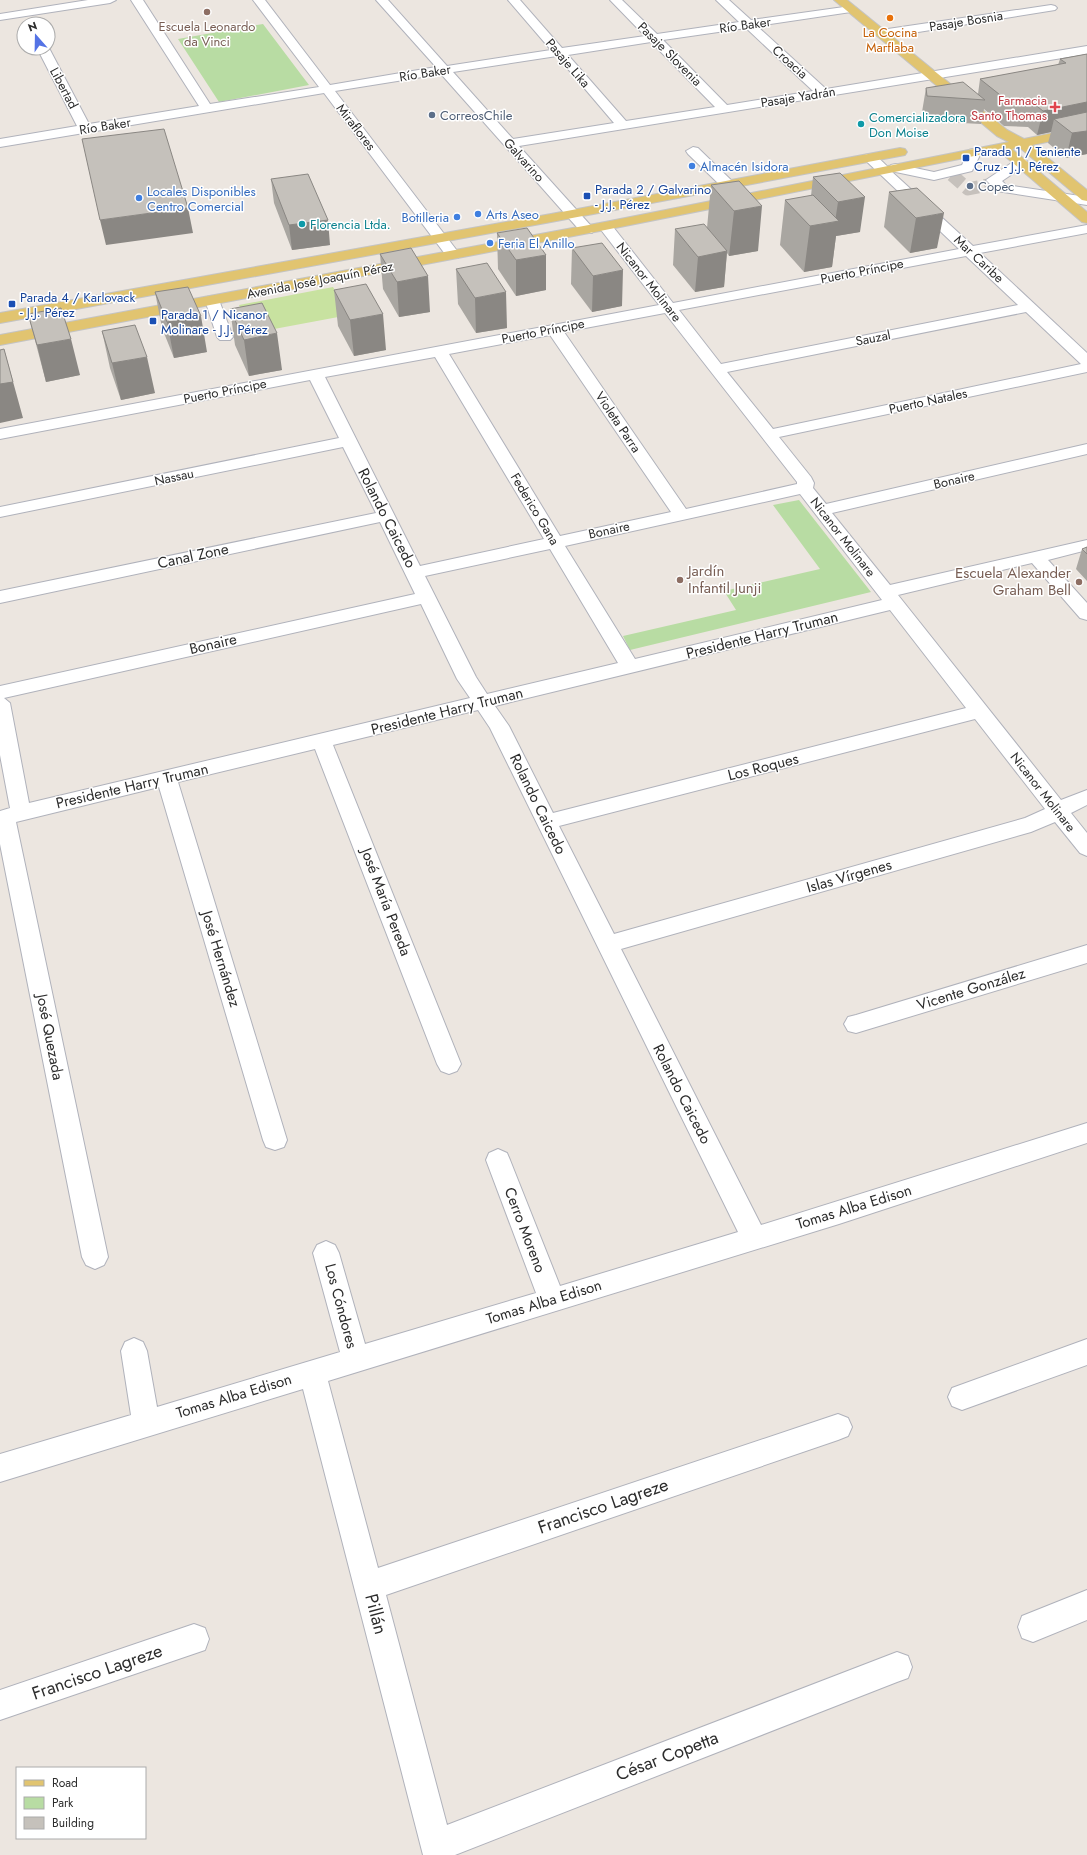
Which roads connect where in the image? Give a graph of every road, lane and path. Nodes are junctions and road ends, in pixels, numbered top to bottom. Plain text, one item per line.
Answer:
1 (18, 0) edge
2 (110, 0) edge
3 (137, 0) edge
4 (259, 0) edge
5 (382, 0) edge
6 (514, 0) edge
7 (616, 0) edge
8 (722, 0) edge
9 (840, 0) edge
10 (1051, 8) dead end
11 (851, 9) junction
12 (25, 13) junction
13 (26, 16) edge
14 (0, 17) edge
15 (749, 24) junction
16 (882, 34) junction
17 (654, 39) junction
18 (1087, 50) edge
19 (560, 53) junction
20 (47, 56) edge
21 (443, 70) junction
22 (931, 75) junction
23 (327, 89) junction
24 (824, 93) junction
25 (207, 109) junction
26 (724, 109) junction
27 (1087, 119) edge
28 (623, 125) junction
29 (85, 129) junction
30 (1087, 130) edge
31 (1025, 133) junction
32 (982, 137) dead end
33 (1002, 140) junction
34 (0, 143) edge
35 (509, 144) junction
36 (915, 149) dead end
37 (693, 151) dead end
38 (974, 153) junction
39 (870, 158) junction
40 (1021, 163) junction
41 (890, 169) junction
42 (727, 184) junction
43 (1061, 197) junction
44 (1087, 198) edge
45 (1087, 201) edge
46 (573, 214) junction
47 (1087, 219) edge
48 (605, 226) junction
49 (1087, 229) edge
50 (587, 230) junction
51 (442, 238) junction
52 (970, 251) junction
53 (454, 255) junction
54 (262, 270) junction
55 (271, 289) junction
56 (212, 300) junction
57 (1029, 307) junction
58 (669, 308) junction
59 (0, 318) edge
60 (554, 329) junction
61 (225, 337) dead end
62 (0, 340) edge
63 (439, 351) junction
64 (1087, 361) edge
65 (1087, 367) edge
66 (717, 369) junction
67 (315, 374) junction
68 (0, 434) edge
69 (768, 435) junction
70 (349, 442) junction
71 (1087, 449) edge
72 (804, 488) junction
73 (822, 510) junction
74 (0, 512) edge
75 (681, 514) junction
76 (386, 516) junction
77 (555, 542) junction
78 (1087, 545) edge
79 (1036, 557) junction
80 (415, 573) junction
81 (0, 597) edge
82 (426, 597) junction
83 (890, 597) junction
84 (1087, 614) edge
85 (630, 667) junction
86 (0, 692) edge
87 (482, 702) junction
88 (0, 703) edge
89 (980, 711) junction
90 (322, 741) junction
91 (167, 778) junction
92 (1087, 797) edge
93 (1058, 810) junction
94 (9, 816) edge
95 (546, 822) junction
96 (1087, 848) edge
97 (608, 944) junction
98 (1087, 954) edge
99 (856, 1024) dead end
100 (449, 1064) dead end
101 (1087, 1133) edge
102 (275, 1140) dead end
103 (498, 1160) dead end
104 (754, 1238) junction
105 (326, 1253) dead end
106 (95, 1257) dead end
107 (552, 1300) junction
108 (134, 1352) dead end
109 (1087, 1352) edge
110 (356, 1360) junction
111 (312, 1372) junction
112 (962, 1397) dead end
113 (146, 1423) junction
114 (838, 1427) dead end
115 (0, 1468) edge
116 (368, 1586) junction
117 (1087, 1605) edge
118 (1033, 1627) dead end
119 (194, 1639) dead end
120 (897, 1667) dead end
121 (0, 1705) edge
122 (438, 1850) edge

1 - 12 street
2 - 12 street
3 - 25 street
4 - 23 street, Miraflores
5 - 21 street, Galvarino
6 - 19 street, Pasaje Lika
7 - 17 street, Pasaje Slovenia
8 - 15 street, Croacia
9 - 11 main road
10 - 16 street, Pasaje Bosnia
11 - 15 street, Río Baker
11 - 16 main road
12 - 13 street
12 - 14 street
15 - 17 street, Río Baker
15 - 24 street, Croacia
16 - 22 main road
17 - 19 street, Río Baker
17 - 26 street, Pasaje Slovenia
18 - 22 street, Pasaje Yadrán
19 - 21 street, Río Baker
19 - 28 street, Pasaje Lika
20 - 29 street, Libertad
21 - 23 street, Río Baker
21 - 35 street, Galvarino
22 - 24 street, Pasaje Yadrán
22 - 33 main road
23 - 25 street, Río Baker
23 - 51 street, Miraflores
24 - 26 street, Pasaje Yadrán
25 - 29 street, Río Baker
26 - 28 street, Pasaje Yadrán
27 - 31 main road, Avenida José Joaquín Pérez
28 - 35 street, Pasaje Yadrán
29 - 34 street, Río Baker
30 - 31 main road, Avenida José Joaquín Pérez
31 - 33 main road, Avenida José Joaquín Pérez
31 - 44 main road
32 - 33 main road, Avenida José Joaquín Pérez
33 - 38 main road, Avenida José Joaquín Pérez
33 - 40 main road
35 - 46 street, Galvarino
36 - 39 main road, Avenida José Joaquín Pérez
37 - 42 street
38 - 41 main road, Avenida José Joaquín Pérez
38 - 41 street
39 - 41 street, Mar Caribe
39 - 42 main road, Avenida José Joaquín Pérez
40 - 43 main road
40 - 43 street
41 - 48 main road, Avenida José Joaquín Pérez
41 - 52 street, Mar Caribe
42 - 46 main road, Avenida José Joaquín Pérez
43 - 45 street
43 - 47 main road
46 - 50 street, Galvarino
46 - 51 main road, Avenida José Joaquín Pérez
48 - 50 main road, Avenida José Joaquín Pérez
48 - 58 street, Nicanor Molinare
49 - 52 street, Puerto Príncipe
50 - 53 main road, Avenida José Joaquín Pérez
51 - 53 street, Miraflores
51 - 54 main road, Avenida José Joaquín Pérez
52 - 57 street, Mar Caribe
52 - 58 street, Puerto Príncipe
53 - 55 main road, Avenida José Joaquín Pérez
54 - 55 main road
54 - 59 main road, Avenida José Joaquín Pérez
55 - 56 main road, Avenida José Joaquín Pérez
56 - 61 street
56 - 62 main road, Avenida José Joaquín Pérez
57 - 64 street, Mar Caribe
57 - 66 street, Sauzal
58 - 60 street, Puerto Príncipe
58 - 66 street, Nicanor Molinare
60 - 63 street, Puerto Príncipe
60 - 75 street, Violeta Parra
63 - 67 street, Puerto Príncipe
63 - 77 street, Federico Gana
65 - 69 street, Puerto Natales
66 - 69 street, Nicanor Molinare
67 - 68 street, Puerto Príncipe
67 - 70 street, Rolando Caicedo
69 - 72 street, Nicanor Molinare
70 - 74 street, Nassau
70 - 76 street, Rolando Caicedo
71 - 73 street, Bonaire
72 - 73 street, Nicanor Molinare
72 - 75 street, Bonaire
73 - 83 street, Nicanor Molinare
75 - 77 street, Bonaire
76 - 80 street, Rolando Caicedo
76 - 81 street, Canal Zone
77 - 80 street, Bonaire
77 - 85 street, Federico Gana
78 - 79 street, Presidente Harry Truman
79 - 83 street, Presidente Harry Truman
79 - 84 street
80 - 82 street, Rolando Caicedo
82 - 86 street, Bonaire
82 - 87 street, Rolando Caicedo
83 - 85 street, Presidente Harry Truman
83 - 89 street, Nicanor Molinare
85 - 87 street, Presidente Harry Truman
87 - 90 street, Presidente Harry Truman
87 - 95 street, Rolando Caicedo
88 - 94 street, José Quezada
89 - 93 street, Nicanor Molinare
89 - 95 street, Los Roques
90 - 91 street, Presidente Harry Truman
90 - 100 street, José María Pereda
91 - 94 street, Presidente Harry Truman
91 - 102 street, José Hernández
92 - 93 street, Islas Vírgenes
93 - 96 street, Nicanor Molinare
93 - 97 street, Islas Vírgenes
94 - 106 street, José Quezada
95 - 97 street, Rolando Caicedo
97 - 104 street, Rolando Caicedo
98 - 99 street, Vicente González
101 - 104 street, Tomas Alba Edison
103 - 107 street, Cerro Moreno
104 - 107 street, Tomas Alba Edison
105 - 110 street, Los Cóndores
107 - 110 street, Tomas Alba Edison
108 - 113 street
109 - 112 street
110 - 111 street, Tomas Alba Edison
111 - 113 street, Tomas Alba Edison
111 - 116 street, Pillán
113 - 115 street, Tomas Alba Edison
114 - 116 street, Francisco Lagreze
116 - 122 street, Pillán
117 - 118 street
119 - 121 street, Francisco Lagreze
120 - 122 street, César Copetta

